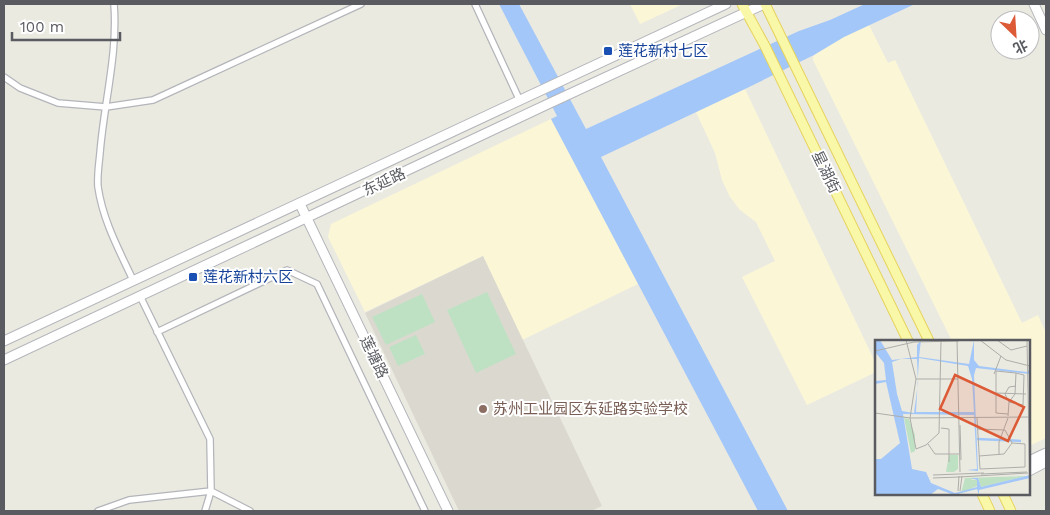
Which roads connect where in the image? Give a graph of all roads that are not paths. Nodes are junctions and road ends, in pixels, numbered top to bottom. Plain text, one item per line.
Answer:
1 (114, 4) edge
2 (361, 4) edge
3 (475, 4) edge
4 (726, 4) edge
5 (764, 4) edge
6 (1034, 4) edge
7 (744, 8) edge
8 (1046, 30) edge
9 (4, 77) edge
10 (520, 101) junction
11 (106, 108) junction
12 (300, 204) junction
13 (306, 218) junction
14 (133, 280) junction
15 (140, 296) junction
16 (157, 332) junction
17 (908, 340) edge
18 (929, 340) edge
19 (4, 341) edge
20 (4, 360) edge
21 (1046, 453) edge
22 (1030, 461) edge
23 (1046, 462) edge
24 (1030, 470) edge
25 (211, 491) junction
26 (982, 495) edge
27 (1003, 495) edge
28 (98, 511) edge
29 (205, 511) edge
30 (250, 511) edge
31 (425, 511) edge
32 (448, 511) edge
33 (990, 511) edge
34 (1011, 511) edge

1 - 11 street
2 - 11 street
3 - 10 street
4 - 10 main road, 东延路
5 - 7 main road, 东延路
5 - 18 main road, 星湖街
6 - 8 main road
7 - 13 main road, 东延路
7 - 17 main road, 星湖街
9 - 11 street
10 - 12 main road, 东延路
11 - 14 street
12 - 13 main road, 莲塘路
12 - 14 main road, 东延路
13 - 15 main road, 东延路
13 - 32 main road, 莲塘路
14 - 19 main road, 东延路
15 - 16 street
15 - 20 main road, 东延路
16 - 25 street
16 - 31 street
21 - 22 main road
23 - 24 main road
25 - 28 street
25 - 29 street
25 - 30 street
26 - 33 main road
27 - 34 main road

